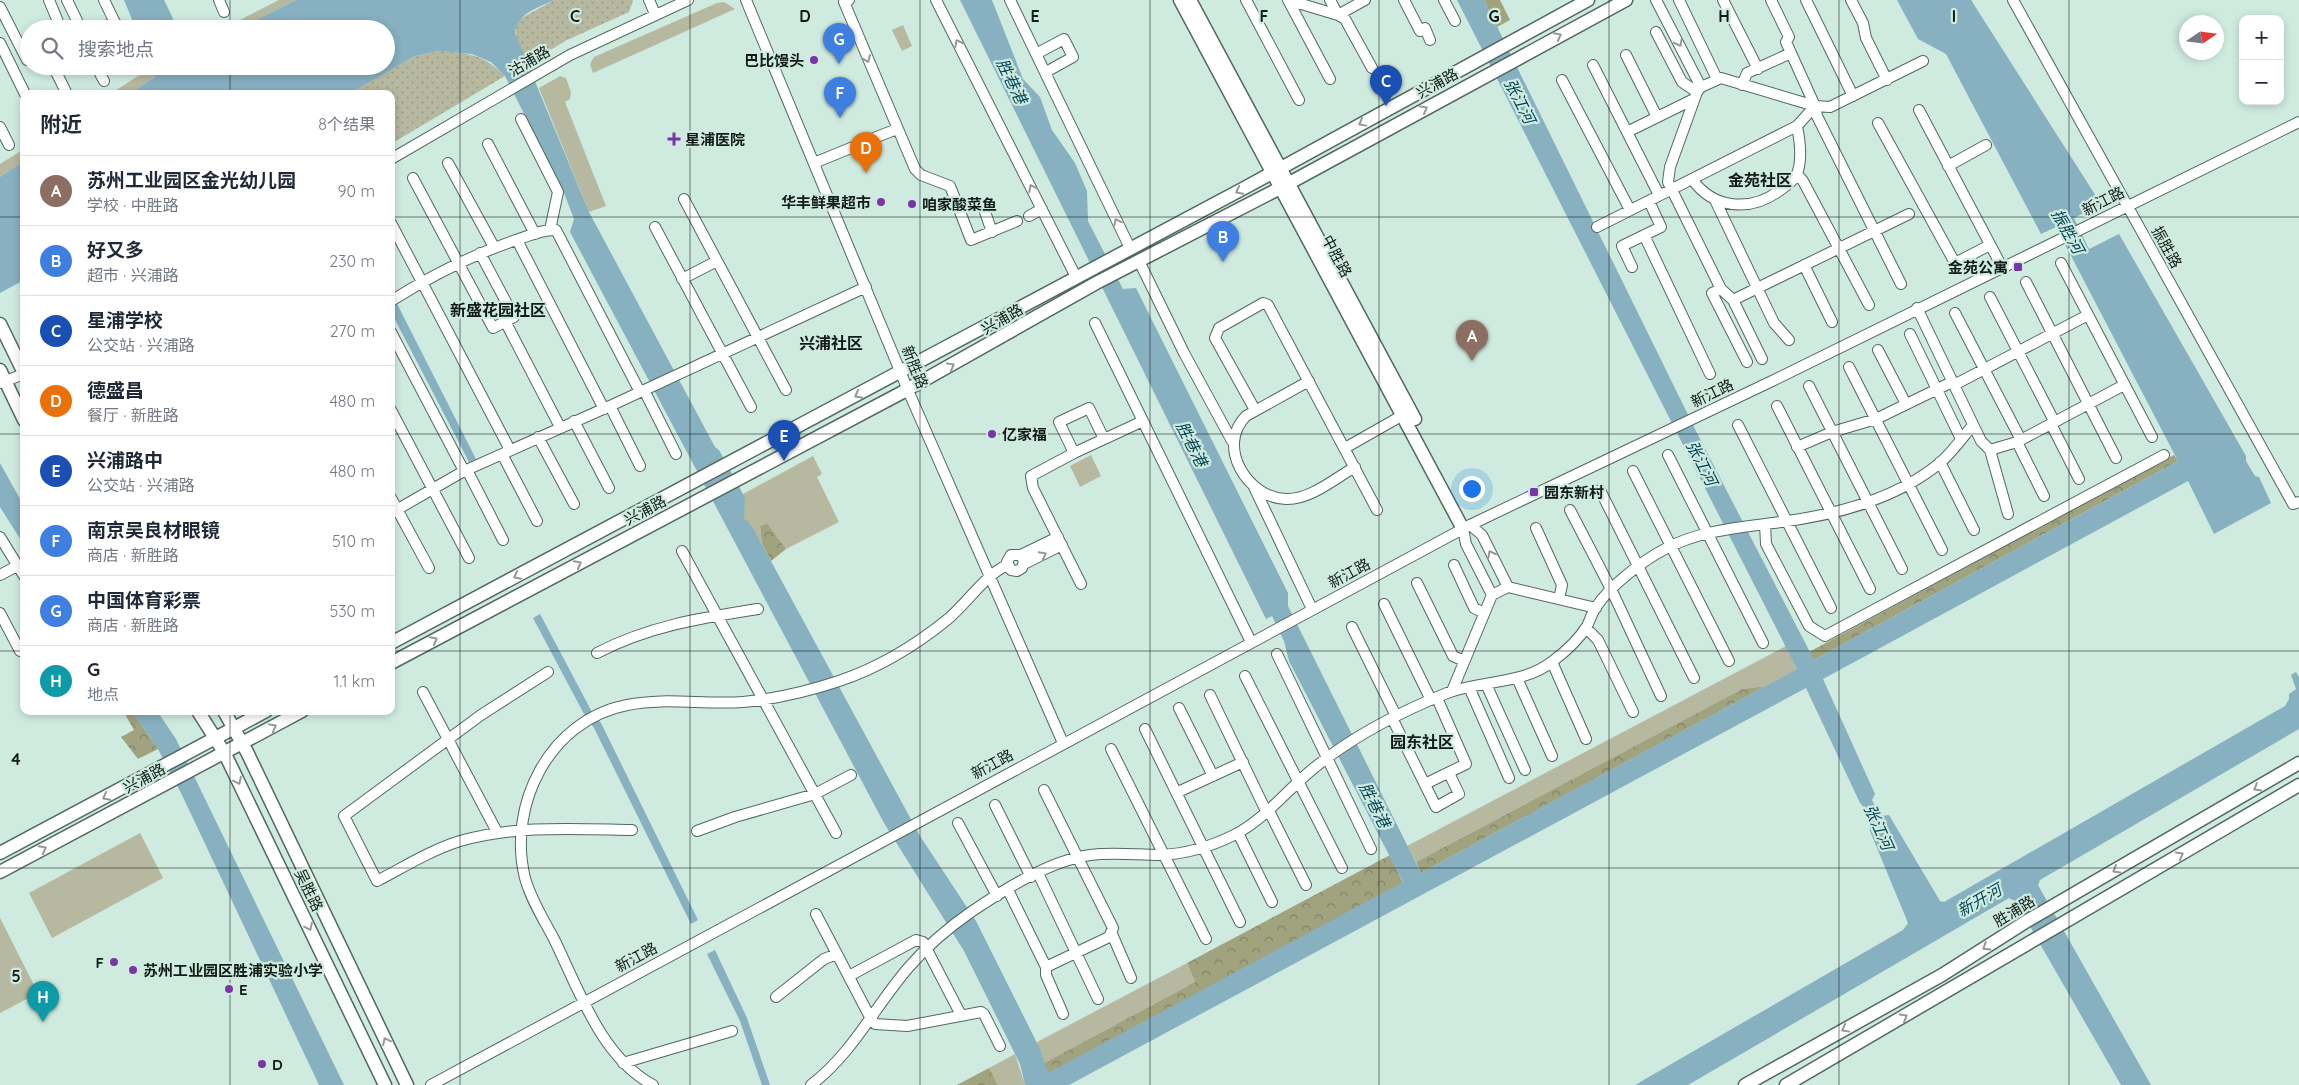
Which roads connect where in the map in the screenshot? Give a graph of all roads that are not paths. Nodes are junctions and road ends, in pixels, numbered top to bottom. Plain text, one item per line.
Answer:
1 (49, 0) edge
2 (67, 0) edge
3 (104, 0) edge
4 (219, 0) edge
5 (649, 0) edge
6 (688, 0) edge
7 (746, 0) edge
8 (849, 0) edge
9 (936, 0) edge
10 (1010, 0) edge
11 (1180, 0) edge
12 (1190, 0) edge
13 (1246, 0) edge
14 (1288, 0) edge
15 (1330, 0) edge
16 (1365, 0) edge
17 (1404, 0) edge
18 (1444, 0) edge
19 (1588, 0) edge
20 (1626, 0) edge
21 (1656, 0) edge
22 (1679, 0) edge
23 (1723, 0) edge
24 (1771, 0) edge
25 (1806, 0) edge
26 (1851, 0) edge
27 (2012, 0) edge
28 (0, 7) edge
29 (224, 12) dead end
30 (655, 14) junction
31 (1338, 15) junction
32 (57, 20) edge
33 (76, 20) edge
34 (114, 20) edge
35 (1455, 21) dead end
36 (1656, 32) dead end
37 (1430, 40) dead end
38 (0, 43) edge
39 (20, 45) edge
40 (1791, 53) junction
41 (1036, 54) junction
42 (1626, 55) dead end
43 (1923, 61) dead end
44 (20, 64) edge
45 (1593, 65) dead end
46 (12, 67) junction
47 (1372, 68) dead end
48 (1758, 68) junction
49 (1046, 72) junction
50 (58, 75) edge
51 (101, 75) edge
52 (1330, 79) dead end
53 (1717, 79) junction
54 (1562, 80) dead end
55 (1887, 80) junction
56 (104, 81) dead end
57 (1742, 85) junction
58 (23, 90) edge
59 (65, 90) edge
60 (1697, 92) junction
61 (1853, 96) junction
62 (1299, 100) dead end
63 (1815, 106) junction
64 (1919, 110) dead end
65 (1657, 117) junction
66 (521, 119) dead end
67 (1878, 122) dead end
68 (2299, 122) edge
69 (1797, 126) junction
70 (0, 127) edge
71 (897, 128) junction
72 (1627, 132) junction
73 (488, 144) dead end
74 (9, 145) dead end
75 (1986, 145) dead end
76 (395, 157) edge
77 (448, 163) dead end
78 (814, 163) junction
79 (1948, 166) junction
80 (1278, 170) junction
81 (1797, 174) junction
82 (412, 178) dead end
83 (1692, 179) junction
84 (1286, 185) junction
85 (1670, 190) junction
86 (1659, 195) junction
87 (684, 199) dead end
88 (1715, 200) junction
89 (1649, 201) junction
90 (2127, 206) junction
91 (984, 209) dead end
92 (1042, 210) junction
93 (1630, 210) junction
94 (1909, 214) dead end
95 (1028, 216) dead end
96 (1018, 220) dead end
97 (655, 227) dead end
98 (1597, 227) dead end
99 (395, 230) edge
100 (550, 230) junction
101 (1874, 230) junction
102 (992, 232) junction
103 (535, 234) junction
104 (1644, 236) junction
105 (517, 240) junction
106 (1990, 245) junction
107 (494, 247) junction
108 (1840, 247) junction
109 (1130, 248) junction
110 (480, 253) junction
111 (717, 261) junction
112 (1139, 261) junction
113 (2061, 262) dead end
114 (458, 263) junction
115 (1804, 265) junction
116 (1632, 267) dead end
117 (2002, 268) junction
118 (1076, 277) junction
119 (682, 279) junction
120 (423, 281) junction
121 (2026, 282) dead end
122 (1901, 284) dead end
123 (866, 287) junction
124 (1757, 288) junction
125 (1721, 290) junction
126 (1990, 297) dead end
127 (395, 298) edge
128 (1733, 300) junction
129 (1869, 305) dead end
130 (1917, 308) junction
131 (1956, 313) dead end
132 (2088, 316) junction
133 (506, 322) junction
134 (1832, 322) dead end
135 (1095, 323) dead end
136 (0, 324) edge
137 (1910, 334) dead end
138 (2052, 334) junction
139 (758, 337) junction
140 (395, 339) edge
141 (1789, 340) dead end
142 (1878, 350) dead end
143 (2018, 352) junction
144 (722, 354) junction
145 (1762, 359) dead end
146 (1747, 362) dead end
147 (20, 365) edge
148 (1849, 367) dead end
149 (1985, 370) junction
150 (900, 371) junction
151 (20, 374) edge
152 (1710, 374) dead end
153 (2, 378) edge
154 (1308, 381) junction
155 (1953, 384) junction
156 (2124, 385) junction
157 (1809, 386) dead end
158 (908, 389) junction
159 (1938, 389) junction
160 (645, 390) junction
161 (786, 390) dead end
162 (1906, 404) junction
163 (2089, 404) junction
164 (751, 406) dead end
165 (1776, 406) dead end
166 (607, 408) junction
167 (1255, 410) junction
168 (20, 412) edge
169 (1403, 415) junction
170 (395, 418) edge
171 (1876, 419) junction
172 (574, 421) junction
173 (1143, 421) junction
174 (2052, 422) junction
175 (1738, 425) dead end
176 (1973, 425) junction
177 (560, 427) junction
178 (1832, 432) junction
179 (538, 437) junction
180 (2152, 437) dead end
181 (1104, 439) junction
182 (1961, 439) junction
183 (1232, 441) junction
184 (2019, 441) junction
185 (1798, 447) junction
186 (1345, 448) junction
187 (1990, 450) junction
188 (506, 452) junction
189 (1074, 453) junction
190 (676, 454) dead end
191 (1668, 455) dead end
192 (2164, 455) dead end
193 (2116, 458) dead end
194 (1940, 462) junction
195 (640, 466) dead end
196 (1354, 467) junction
197 (465, 470) junction
198 (1633, 471) dead end
199 (2079, 479) dead end
200 (1909, 483) junction
201 (1254, 487) junction
202 (431, 488) junction
203 (608, 488) dead end
204 (1600, 490) dead end
205 (2044, 496) dead end
206 (1868, 502) junction
207 (2299, 502) edge
208 (574, 504) dead end
209 (395, 510) edge
210 (1378, 510) dead end
211 (1570, 510) dead end
212 (395, 513) edge
213 (1832, 513) junction
214 (2008, 514) dead end
215 (537, 521) dead end
216 (1788, 521) junction
217 (1765, 524) junction
218 (1467, 527) junction
219 (1536, 528) dead end
220 (1974, 530) dead end
221 (1707, 533) junction
222 (0, 537) edge
223 (503, 540) dead end
224 (1060, 541) junction
225 (1671, 546) junction
226 (1942, 550) dead end
227 (682, 551) dead end
228 (469, 558) dead end
229 (1023, 560) junction
230 (1454, 565) dead end
231 (17, 566) junction
232 (1639, 566) junction
233 (429, 568) dead end
234 (1009, 568) junction
235 (1902, 569) dead end
236 (20, 570) edge
237 (0, 575) edge
238 (990, 578) junction
239 (1417, 583) dead end
240 (1081, 584) dead end
241 (1508, 587) junction
242 (1870, 588) dead end
243 (1612, 591) junction
244 (1492, 595) junction
245 (1559, 599) junction
246 (1384, 604) dead end
247 (1596, 608) junction
248 (1831, 608) dead end
249 (758, 609) dead end
250 (1312, 610) junction
251 (0, 613) edge
252 (1484, 613) junction
253 (717, 615) junction
254 (1352, 627) dead end
255 (1586, 628) junction
256 (395, 641) edge
257 (1251, 642) junction
258 (1763, 643) dead end
259 (20, 651) dead end
260 (596, 653) dead end
261 (1277, 654) dead end
262 (395, 661) edge
263 (1464, 661) junction
264 (1729, 661) dead end
265 (1552, 662) junction
266 (548, 672) dead end
267 (1245, 676) dead end
268 (1517, 678) junction
269 (1694, 678) dead end
270 (1486, 684) junction
271 (1469, 687) junction
272 (1452, 691) junction
273 (422, 692) dead end
274 (1210, 695) dead end
275 (1661, 696) dead end
276 (764, 699) junction
277 (1434, 699) junction
278 (1179, 708) dead end
279 (1633, 712) dead end
280 (201, 715) edge
281 (227, 715) edge
282 (259, 715) edge
283 (295, 715) edge
284 (1394, 717) junction
285 (235, 728) junction
286 (1145, 729) dead end
287 (216, 737) junction
288 (1586, 739) dead end
289 (448, 740) junction
290 (1063, 743) junction
291 (243, 744) junction
292 (1111, 749) dead end
293 (225, 754) junction
294 (1331, 755) junction
295 (1552, 756) dead end
296 (1243, 762) junction
297 (2299, 764) edge
298 (1525, 770) dead end
299 (1448, 773) junction
300 (851, 775) dead end
301 (1212, 776) junction
302 (1509, 778) dead end
303 (1298, 782) junction
304 (1425, 784) junction
305 (2299, 785) edge
306 (1044, 790) dead end
307 (1178, 792) junction
308 (815, 794) junction
309 (995, 805) dead end
310 (1267, 810) junction
311 (958, 823) dead end
312 (632, 830) dead end
313 (521, 831) junction
314 (696, 831) dead end
315 (497, 832) junction
316 (836, 833) dead end
317 (1238, 833) junction
318 (1204, 846) junction
319 (1371, 849) dead end
320 (0, 854) edge
321 (1164, 855) junction
322 (1078, 858) junction
323 (1342, 868) dead end
324 (0, 872) edge
325 (1035, 875) junction
326 (1306, 885) dead end
327 (1008, 890) junction
328 (997, 896) junction
329 (1272, 902) dead end
330 (816, 914) dead end
331 (1240, 922) dead end
332 (1112, 934) junction
333 (1206, 939) dead end
334 (927, 948) junction
335 (1077, 952) junction
336 (837, 954) junction
337 (1046, 968) junction
338 (849, 976) junction
339 (1131, 978) dead end
340 (776, 997) dead end
341 (1098, 999) dead end
342 (584, 1002) junction
343 (1063, 1014) dead end
344 (961, 1015) junction
345 (871, 1019) junction
346 (732, 1031) dead end
347 (1000, 1046) dead end
348 (623, 1063) junction
349 (397, 1065) junction
350 (382, 1080) edge
351 (406, 1085) edge
352 (431, 1085) edge
353 (653, 1085) edge
354 (811, 1085) edge
355 (1745, 1085) edge
356 (1786, 1085) edge

1 - 32 street
2 - 33 street
3 - 34 street
4 - 29 street
5 - 30 street
6 - 30 street, 沽浦路
7 - 78 street, 新胜路
8 -> 71 street
92 -> 9 street
10 - 41 street
11 - 80 main road, 中胜路
12 - 80 main road, 中胜路
13 - 62 street
14 - 31 street
14 - 52 street
15 - 31 street
16 - 31 street
17 - 37 street
18 - 35 street
19 -> 80 main road, 兴浦路
84 -> 20 main road, 兴浦路
21 -> 60 street
22 - 53 street
23 - 48 street
24 - 40 street
25 - 61 street
26 - 55 street
27 - 90 street, 振胜路
28 - 39 street
30 - 76 street, 沽浦路
31 - 47 street
36 - 60 street
38 - 46 street
40 - 48 street
40 - 63 street
41 - 49 street
41 - 49 street
42 - 65 street
43 - 55 street
44 - 46 street
45 - 72 street
46 - 58 street
48 - 57 street
109 -> 49 street
50 - 59 street
51 - 56 street
53 - 57 street
53 - 60 street
54 - 93 street
55 - 61 street
57 - 63 street
60 - 65 street
60 - 85 street
61 - 63 street
63 - 69 street
63 - 101 street
64 - 79 street
65 - 72 street
66 - 100 street
67 - 106 street
68 - 90 street, 新江路
69 - 81 street
69 - 83 street
70 - 74 street
71 - 78 street
71 - 102 street
72 - 86 street
73 - 103 street
75 - 79 street
77 - 107 street
78 - 123 street, 新胜路
79 - 106 street
80 - 84 main road, 中胜路
80 -> 109 main road, 兴浦路
81 - 88 street
81 - 108 street
82 - 114 street
83 - 85 street
83 - 88 street
84 - 112 main road, 兴浦路
84 - 169 main road, 中胜路
84 - 218 main road, 中胜路
85 - 86 street
85 - 125 street
86 - 89 street
87 - 111 street
88 - 124 street
89 - 93 street
89 - 104 street
90 - 117 street, 新江路
90 - 207 street, 振胜路
91 - 102 street
92 - 95 street
92 - 118 street
93 - 98 street
94 - 101 street
96 - 102 street
97 - 119 street
99 - 120 street
100 - 103 street
100 - 160 street
101 - 108 street
101 - 122 street
103 - 105 street
104 - 116 street
104 - 152 street
105 - 107 street
105 - 166 street
106 - 117 street
107 - 110 street
108 - 115 street
108 - 129 street
109 - 118 main road, 兴浦路
110 - 114 street
110 - 133 street
111 - 119 street
111 - 139 street
158 -> 112 main road, 兴浦路
112 - 183 street
113 - 132 street
114 - 120 street
114 - 133 street
115 - 124 street
115 - 134 street
117 - 130 street, 新江路
118 - 150 main road, 兴浦路
119 - 144 street
120 - 127 street
120 - 188 street
121 - 138 street
123 - 139 street
123 - 150 street, 新胜路
124 - 128 street
124 - 141 street
125 - 128 street
125 - 146 street
126 - 143 street
128 - 145 street
130 - 155 street
130 - 218 street, 新江路
131 - 149 street
132 - 138 street
132 - 156 street
133 - 177 street
135 - 173 street
136 - 147 main road
137 - 159 street
138 - 143 street
138 - 163 street
139 - 144 street
139 - 161 street
140 - 197 street
142 - 162 street
143 - 149 street
143 - 174 street
144 - 160 street
144 - 164 street
148 - 171 street
149 - 155 street
149 - 184 street
150 - 158 street, 新胜路
150 -> 256 main road, 兴浦路
151 - 153 street
153 - 168 main road
154 - 167 street
154 - 167 street
154 - 186 street
155 - 159 street
155 - 176 street
156 - 163 street
156 - 180 street
157 - 178 street
158 - 238 street, 新胜路
262 -> 158 main road, 兴浦路
159 - 162 street
159 - 182 street
160 - 166 street
160 - 190 street
162 - 171 street
163 - 174 street
163 - 193 street
165 - 185 street
166 - 172 street
166 - 195 street
167 - 183 street
169 - 186 street
169 - 218 main road, 中胜路
170 - 202 street
171 - 178 street
171 - 200 street
172 - 177 street
172 - 203 street
173 - 181 street
173 - 257 street
174 - 184 street
174 - 199 street
175 - 216 street
176 - 182 street
176 - 187 street
177 - 179 street
178 - 185 street
178 - 206 street
179 - 188 street
179 - 208 street
181 - 189 street
181 - 189 street
182 - 194 street
183 - 201 street
184 - 187 street
184 - 205 street
185 - 213 street
186 - 196 street
187 - 214 street
188 - 197 street
188 - 215 street
189 - 224 street
191 - 221 street
192 - 217 street
194 - 200 street
194 - 220 street
196 - 201 street
196 - 210 street
197 - 202 street
197 - 223 street
198 - 225 street
200 - 206 street
200 - 226 street
201 - 250 street
202 - 209 street
202 - 228 street
204 - 232 street
206 - 213 street
206 - 235 street
211 - 243 street
212 - 233 street
213 - 216 street
213 - 242 street
216 - 217 street
216 - 248 street
217 - 221 street
241 -> 218 street
218 - 244 street
218 - 250 street, 新江路
219 - 245 street
221 - 225 street
221 - 258 street
222 - 231 street
224 - 229 street
224 - 240 street
225 - 232 street
225 - 264 street
227 - 253 street
229 - 234 street
229 - 234 street
230 - 252 street
231 - 236 street
231 - 237 street
232 - 243 street
232 - 269 street
234 - 238 street
238 - 276 street
238 - 290 street, 新胜路
239 - 263 street
241 - 244 street
241 - 245 street
243 - 247 street
243 - 275 street
244 - 252 street
245 - 247 street
246 - 277 street
247 - 255 street
249 - 253 street
250 - 257 street, 新江路
251 - 259 street
252 - 263 street
253 - 260 street
253 - 276 street
254 - 284 street
255 - 265 street
255 - 279 street
257 - 290 street, 新江路
261 - 294 street
263 - 272 street
265 - 268 street
265 - 288 street
266 - 289 street
267 - 303 street
268 - 270 street
268 - 295 street
270 - 271 street
270 - 298 street
271 - 272 street
271 - 302 street
272 - 277 street
273 - 289 street
274 - 296 street
276 - 308 street
276 - 313 street
277 - 284 street
277 - 299 street
278 - 301 street
280 - 287 main road, 吴胜路
281 - 285 main road, 吴胜路
282 - 285 main road, 兴浦路
291 -> 283 main road, 兴浦路
284 - 294 street
284 - 304 street
285 - 287 main road, 兴浦路
285 - 291 main road, 吴胜路
286 - 307 street
287 - 293 main road, 吴胜路
287 -> 320 main road, 兴浦路
289 - 315 street
289 - 315 street
290 - 342 street, 新江路
291 - 293 main road, 兴浦路
349 -> 291 main road, 吴胜路
292 - 321 street
324 -> 293 main road, 兴浦路
293 -> 350 main road, 吴胜路
294 - 303 street
294 - 319 street
296 - 301 street
296 - 310 street
297 -> 355 main road, 胜浦路
299 - 304 street
299 - 304 street
300 - 308 street
301 - 307 street
303 - 310 street
303 - 323 street
356 -> 305 main road
306 - 322 street
307 - 318 street
308 - 314 street
308 - 316 street
309 - 325 street
310 - 317 street
310 - 326 street
311 - 328 street
312 - 313 street
313 - 315 street
313 - 342 street
317 - 318 street
317 - 329 street
318 - 321 street
318 - 331 street
321 - 322 street
321 - 333 street
322 - 325 street
322 - 332 street
325 - 327 street
325 - 335 street
327 - 328 street
327 - 337 street
328 - 334 street
330 - 336 street
332 - 335 street
332 - 339 street
334 - 338 street
334 - 344 street
334 - 345 street
335 - 337 street
335 - 341 street
336 - 338 street
336 - 340 street
337 - 343 street
338 - 345 street
342 - 348 street
342 - 352 street, 新江路
344 - 345 street
344 - 347 street
345 - 354 street
346 - 348 street
348 - 353 street
349 - 350 main road
349 - 351 main road, 吴胜路

